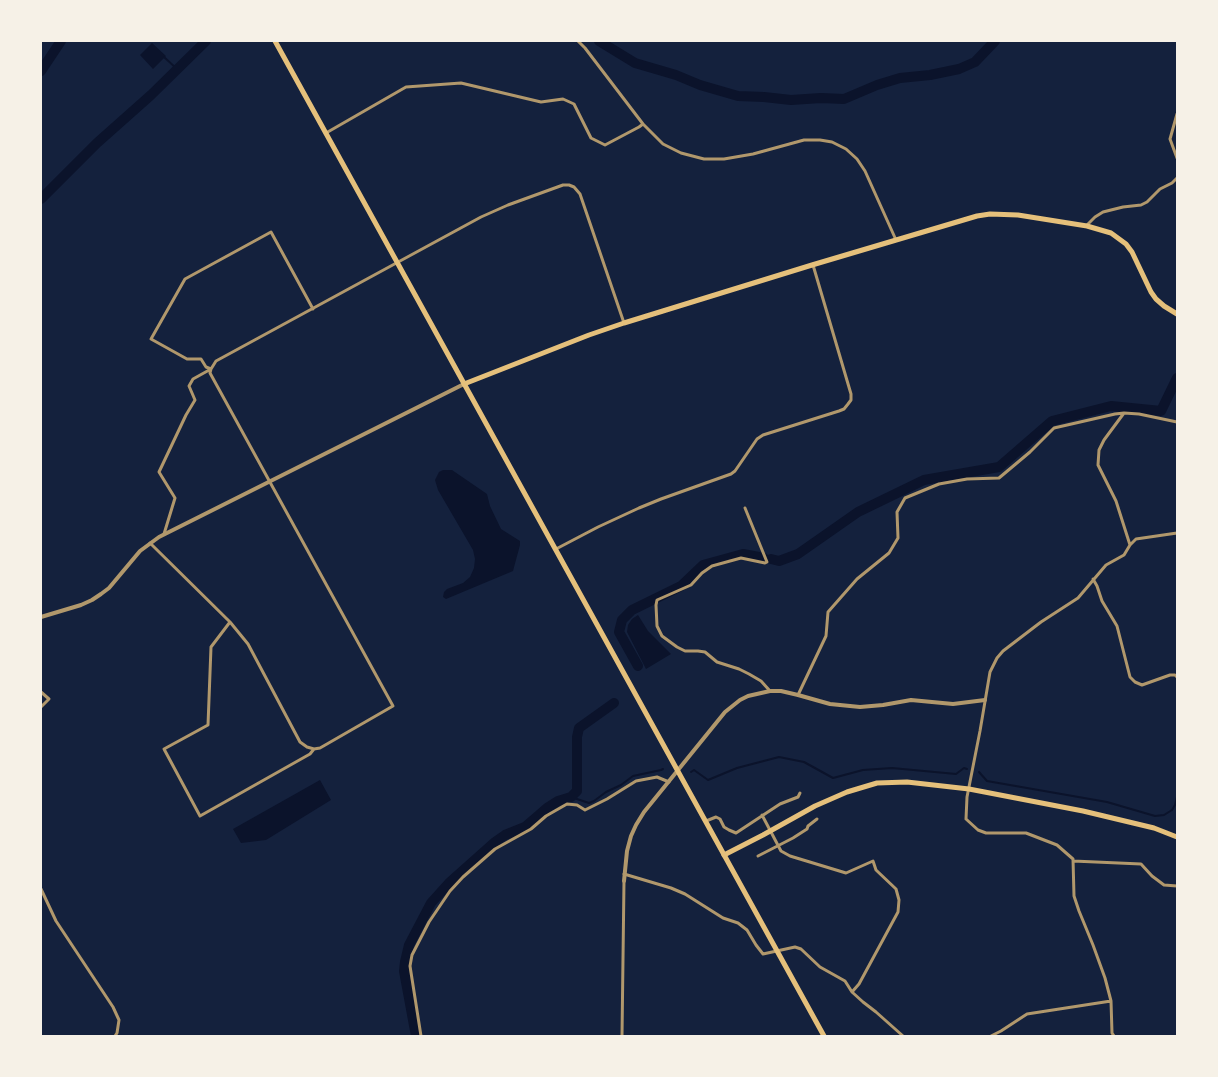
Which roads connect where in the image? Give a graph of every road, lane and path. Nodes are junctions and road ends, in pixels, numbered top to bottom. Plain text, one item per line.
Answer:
1 (276, 41) edge
2 (578, 41) edge
3 (1177, 114) edge
4 (643, 124) junction
5 (326, 133) junction
6 (1177, 158) edge
7 (1177, 178) edge
8 (1087, 226) junction
9 (896, 240) junction
10 (397, 263) junction
11 (812, 265) junction
12 (313, 309) junction
13 (1177, 314) edge
14 (624, 323) junction
15 (211, 369) junction
16 (464, 384) junction
17 (1124, 413) junction
18 (1177, 422) edge
19 (270, 482) junction
20 (745, 508) dead end
21 (1177, 533) edge
22 (164, 534) junction
23 (150, 543) junction
24 (1130, 545) junction
25 (555, 549) junction
26 (1093, 579) junction
27 (41, 617) edge
28 (230, 622) junction
29 (1177, 677) edge
30 (770, 691) junction
31 (41, 692) edge
32 (798, 695) junction
33 (985, 700) junction
34 (41, 707) edge
35 (314, 749) junction
36 (669, 782) junction
37 (969, 789) junction
38 (800, 792) dead end
39 (762, 815) junction
40 (817, 819) dead end
41 (706, 821) junction
42 (1177, 837) edge
43 (778, 846) junction
44 (724, 855) junction
45 (758, 856) dead end
46 (1073, 861) junction
47 (624, 874) junction
48 (624, 882) joint
49 (1177, 886) edge
50 (41, 889) edge
51 (778, 952) junction
52 (852, 992) junction
53 (1111, 1001) junction
54 (115, 1036) edge
55 (421, 1036) edge
56 (622, 1036) edge
57 (824, 1036) edge
58 (903, 1036) edge
59 (991, 1036) edge
60 (1114, 1036) edge

1 - 5 main road
2 - 4 street
3 - 6 street
4 - 5 street
4 - 9 street
5 - 10 main road
7 - 8 street
8 - 9 main road
8 - 13 main road
9 - 11 main road
10 - 12 street
10 - 14 street
10 - 16 main road
11 - 14 main road
11 - 25 street
12 - 15 street
12 - 15 street
14 - 16 main road
15 - 19 street
15 - 22 street
16 - 19 street
16 - 25 main road
17 - 18 street
17 - 24 street
17 - 32 street
19 - 22 street
19 - 35 street
20 - 30 street
21 - 24 street
22 - 23 street
23 - 27 street
23 - 28 street
24 - 26 street
25 - 41 main road
26 - 29 street
26 - 33 street
28 - 35 street
28 - 35 street
30 - 32 street
30 - 36 street
31 - 34 street
32 - 33 street
33 - 37 street
36 - 47 street
36 - 55 street
37 - 42 main road
37 - 44 main road
37 - 46 street
38 - 39 street
39 - 41 street
39 - 43 street
40 - 43 street
41 - 44 main road
43 - 45 street
43 - 52 street
44 - 51 main road
46 - 49 street
46 - 53 street
47 - 48 street
47 - 51 street
48 - 56 street
50 - 54 street
51 - 52 street
51 - 57 main road
52 - 58 street
53 - 59 street
53 - 60 street

